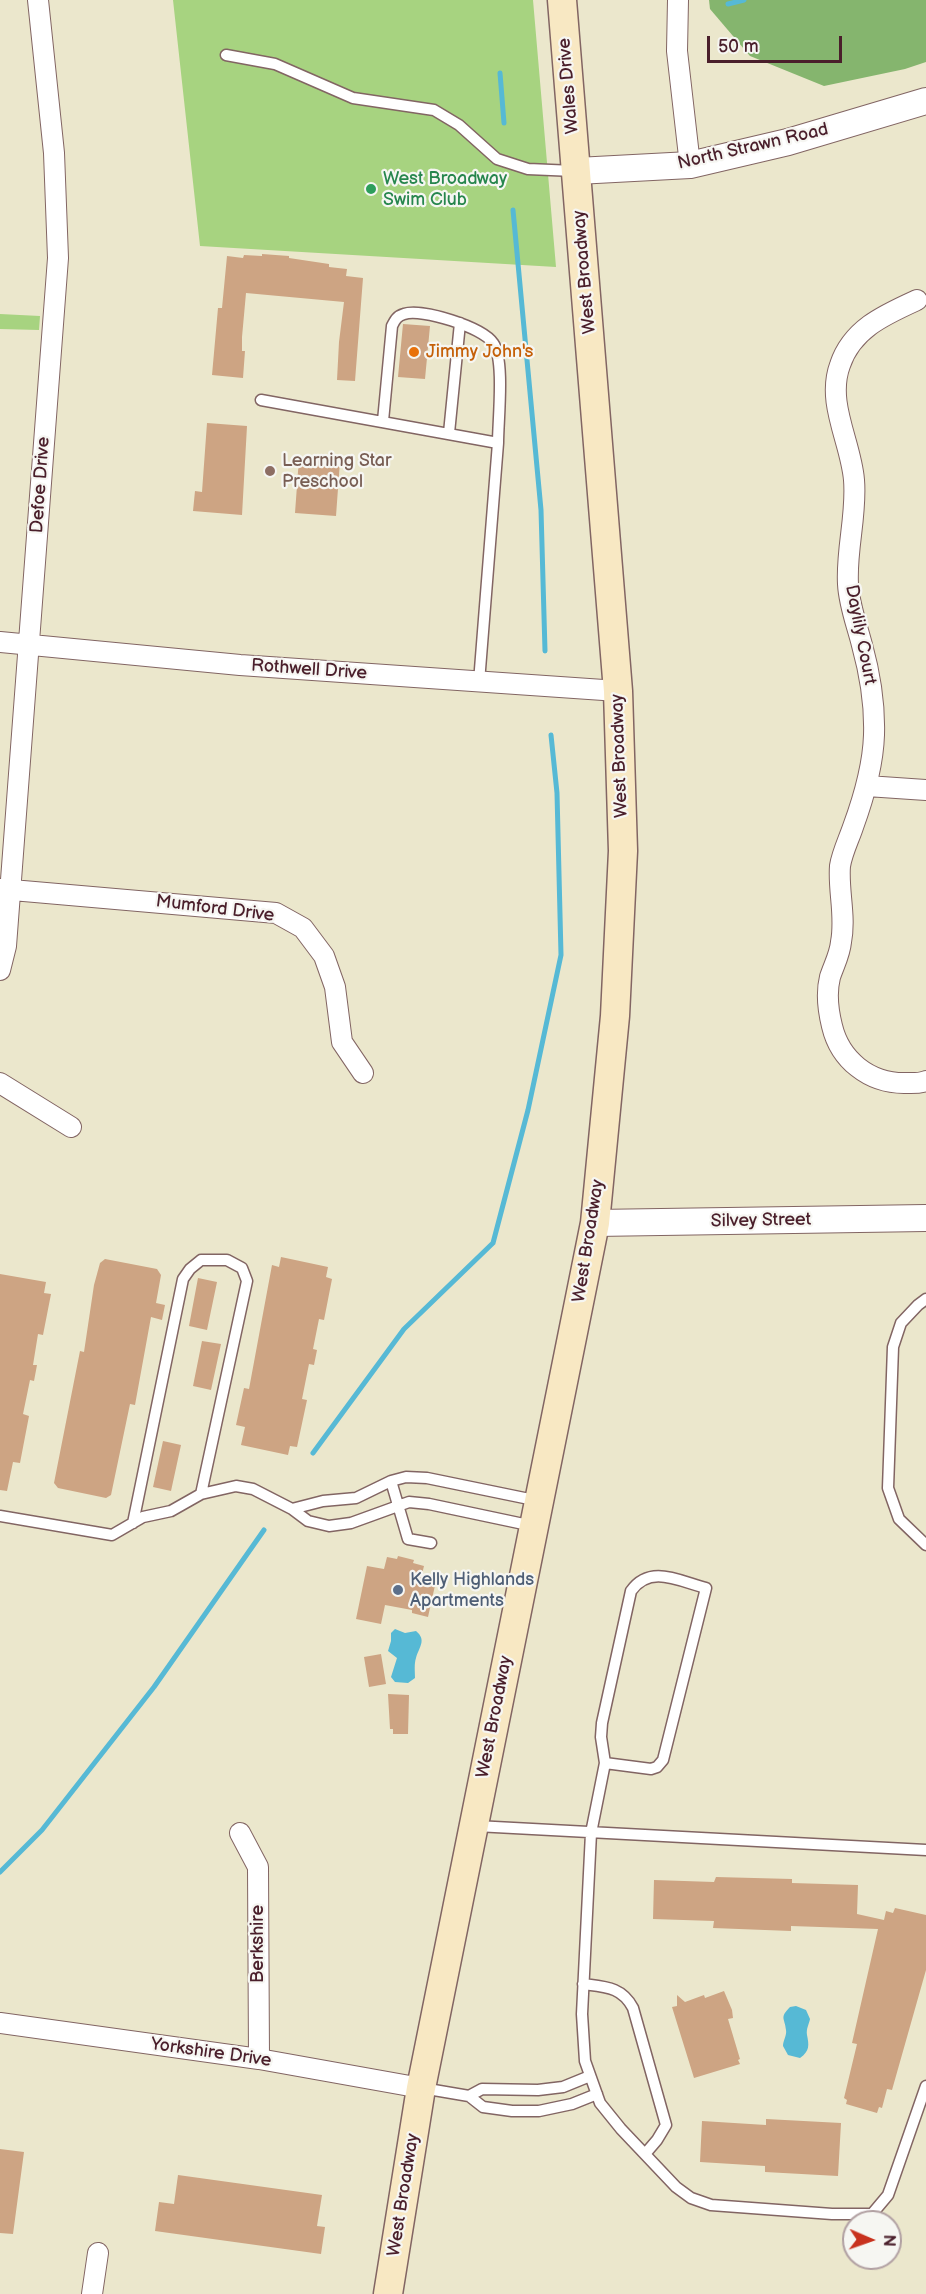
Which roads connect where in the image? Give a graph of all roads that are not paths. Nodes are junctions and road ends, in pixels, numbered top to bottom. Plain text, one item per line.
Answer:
1 (38, 0) edge
2 (562, 0) edge
3 (678, 0) edge
4 (226, 56) dead end
5 (926, 100) edge
6 (690, 165) junction
7 (577, 171) junction
8 (917, 300) dead end
9 (460, 323) junction
10 (261, 400) dead end
11 (383, 421) junction
12 (449, 434) junction
13 (498, 443) junction
14 (0, 642) edge
15 (29, 645) junction
16 (479, 682) junction
17 (618, 690) junction
18 (867, 786) junction
19 (926, 790) edge
20 (5, 890) edge
21 (0, 970) edge
22 (363, 1073) dead end
23 (926, 1081) edge
24 (0, 1083) edge
25 (72, 1126) dead end
26 (926, 1218) edge
27 (595, 1223) junction
28 (926, 1299) edge
29 (391, 1481) junction
30 (201, 1494) junction
31 (398, 1505) junction
32 (292, 1509) junction
33 (536, 1513) junction
34 (0, 1516) edge
35 (133, 1523) junction
36 (431, 1543) dead end
37 (926, 1545) edge
38 (605, 1763) junction
39 (473, 1826) junction
40 (240, 1833) dead end
41 (591, 1833) junction
42 (926, 1850) edge
43 (584, 1984) junction
44 (0, 2023) edge
45 (259, 2059) junction
46 (590, 2076) junction
47 (926, 2086) edge
48 (421, 2088) junction
49 (597, 2094) junction
50 (469, 2096) junction
51 (923, 2104) edge
52 (645, 2154) junction
53 (98, 2253) dead end
54 (92, 2294) edge
55 (388, 2294) edge

1 - 15 street, Defoe Drive
2 - 7 main road, Wales Drive
3 - 6 street
4 - 7 lane
5 - 6 street, North Strawn Road
6 - 7 street, North Strawn Road
7 - 17 main road, West Broadway
8 - 18 street, Daylily Court
9 - 11 lane
9 - 12 lane
9 - 13 lane
10 - 11 lane
11 - 12 lane
12 - 13 lane
13 - 16 lane
14 - 15 street, Rothwell Drive
15 - 16 street, Rothwell Drive
15 - 20 street, Defoe Drive
16 - 17 street, Rothwell Drive
17 - 27 main road, West Broadway
18 - 19 street
18 - 23 street, Daylily Court
20 - 21 street, Defoe Drive
20 - 22 street, Mumford Drive
24 - 25 street
26 - 27 street, Silvey Street
27 - 33 main road, West Broadway
28 - 37 lane
29 - 31 lane
29 - 32 lane
29 - 33 lane
30 - 32 lane
30 - 35 lane
30 - 35 lane
31 - 32 lane
31 - 33 lane
31 - 36 lane
33 - 39 main road, West Broadway
34 - 35 lane
38 - 38 lane
38 - 41 lane
39 - 41 lane
39 - 48 main road, West Broadway
40 - 45 street, Berkshire
41 - 42 lane
41 - 43 lane
43 - 46 lane
43 - 52 lane
44 - 45 street, Yorkshire Drive
45 - 48 street, Yorkshire Drive
46 - 49 lane
46 - 50 lane
47 - 51 lane
48 - 50 lane
48 - 55 main road, West Broadway
49 - 50 lane
49 - 52 lane
51 - 52 lane
53 - 54 street

